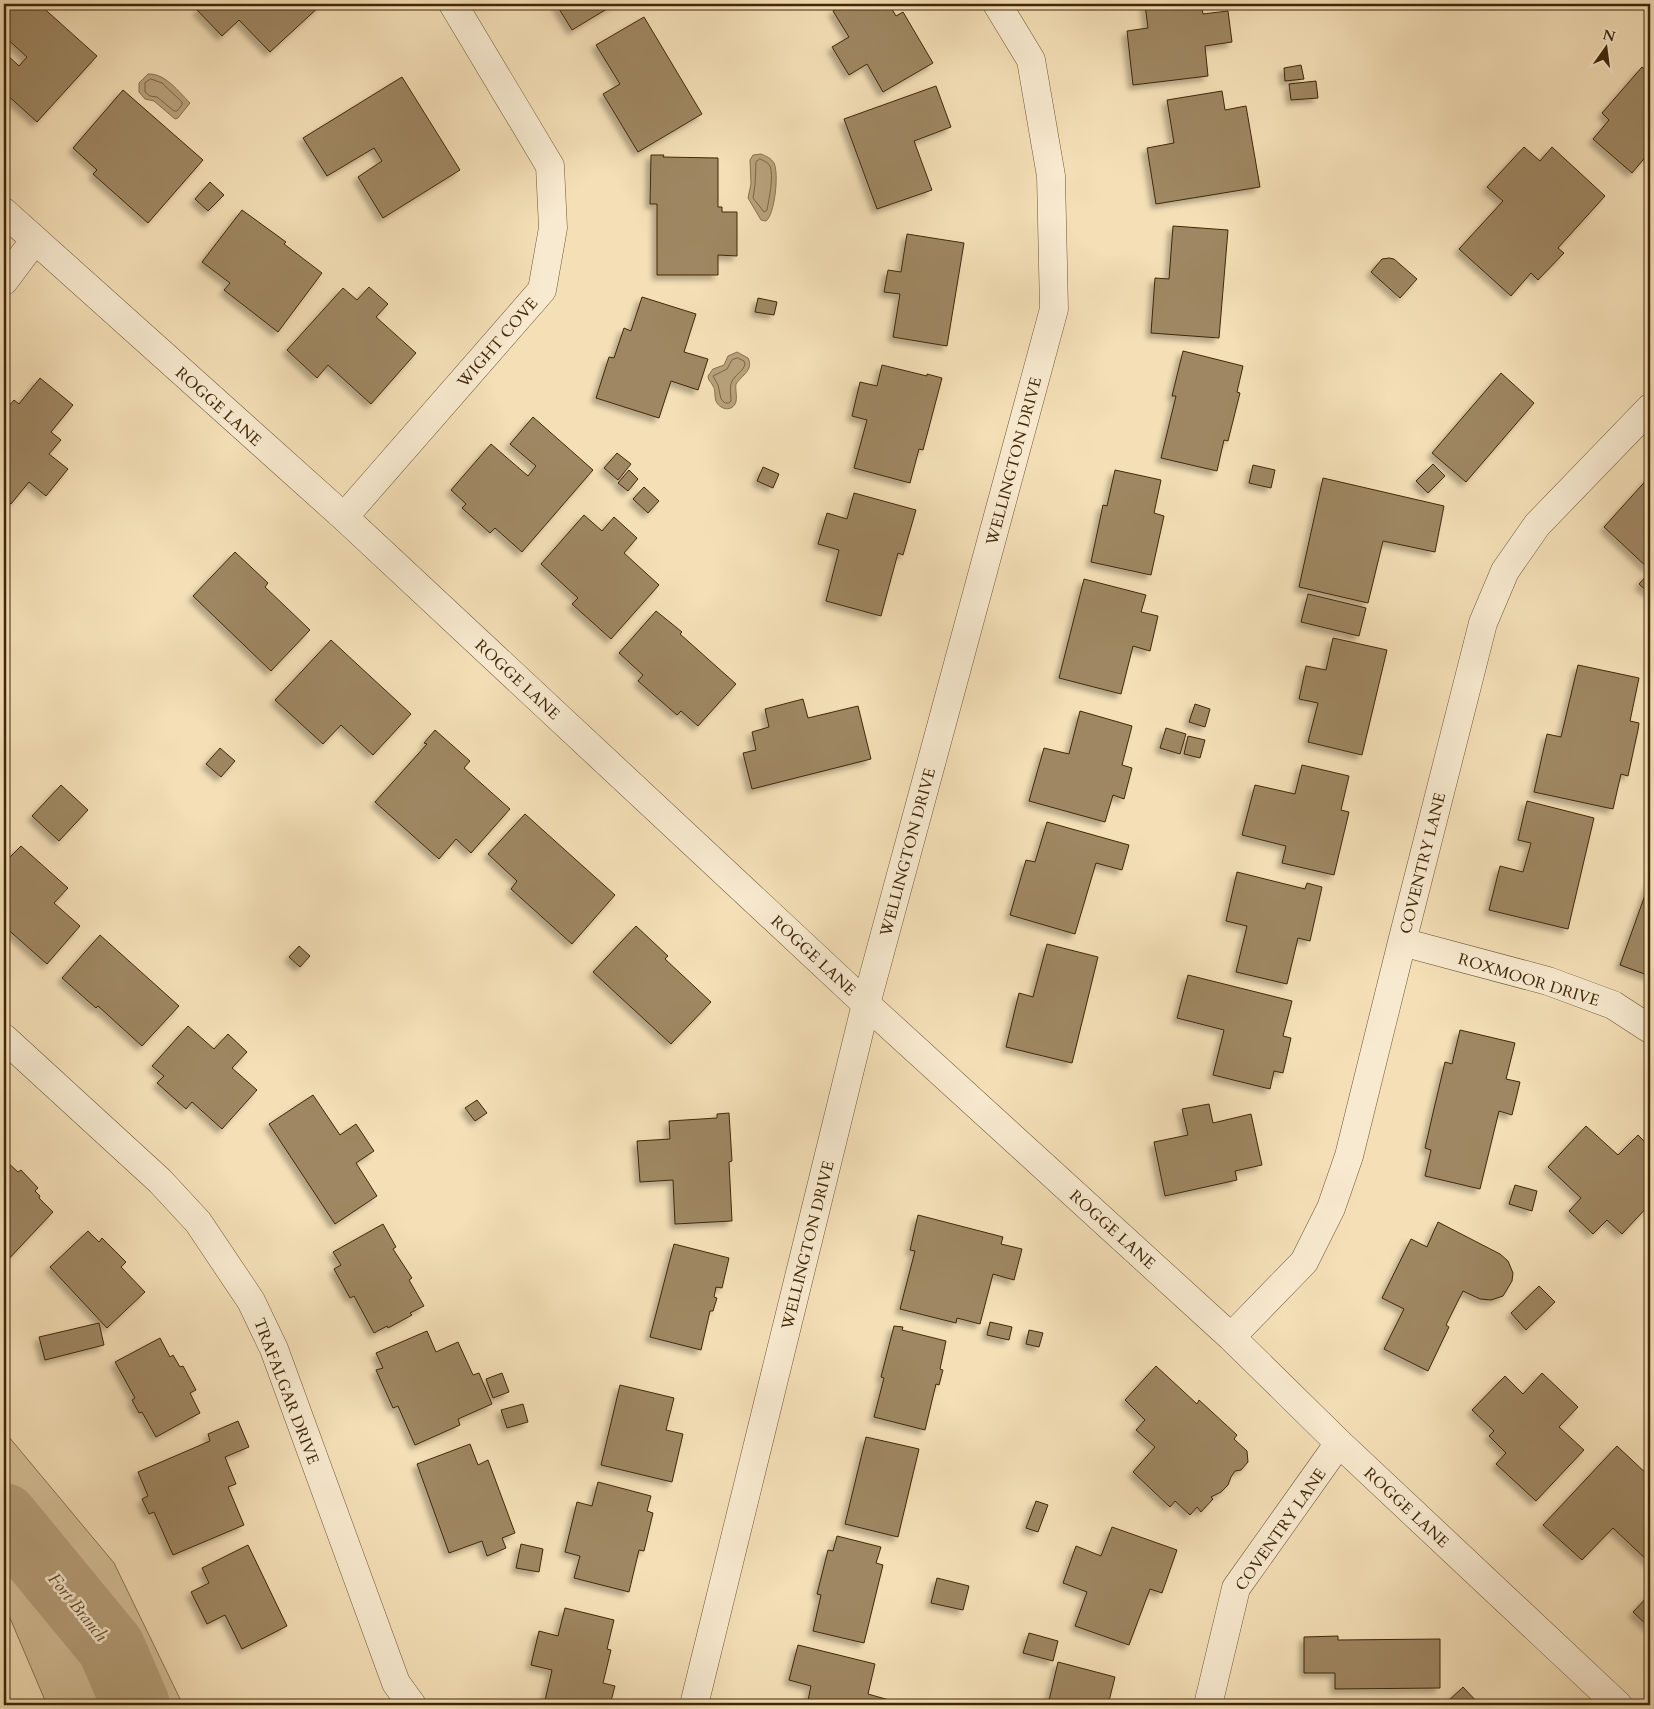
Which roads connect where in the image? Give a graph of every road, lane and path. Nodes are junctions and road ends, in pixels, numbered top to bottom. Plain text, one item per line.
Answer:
1 (453, 4) edge
2 (997, 4) edge
3 (4, 212) edge
4 (34, 241) junction
5 (4, 282) edge
6 (1650, 408) edge
7 (344, 517) junction
8 (1402, 942) junction
9 (866, 1004) junction
10 (1650, 1029) edge
11 (4, 1038) edge
12 (1231, 1337) junction
13 (1339, 1443) junction
14 (412, 1705) edge
15 (694, 1705) edge
16 (1208, 1705) edge
17 (1618, 1705) edge

1 - 7 street, WIGHT COVE
2 - 9 street, WELLINGTON DRIVE
3 - 4 street, ROGGE LANE
4 - 5 street
4 - 7 street, ROGGE LANE
6 - 8 street, COVENTRY LANE
7 - 9 street, ROGGE LANE
8 - 10 street, ROXMOOR DRIVE
8 - 12 street, COVENTRY LANE
9 - 12 street, ROGGE LANE
9 - 15 street, WELLINGTON DRIVE
11 - 14 street, TRAFALGAR DRIVE
12 - 13 street, ROGGE LANE
13 - 16 street, COVENTRY LANE
13 - 17 street, ROGGE LANE

